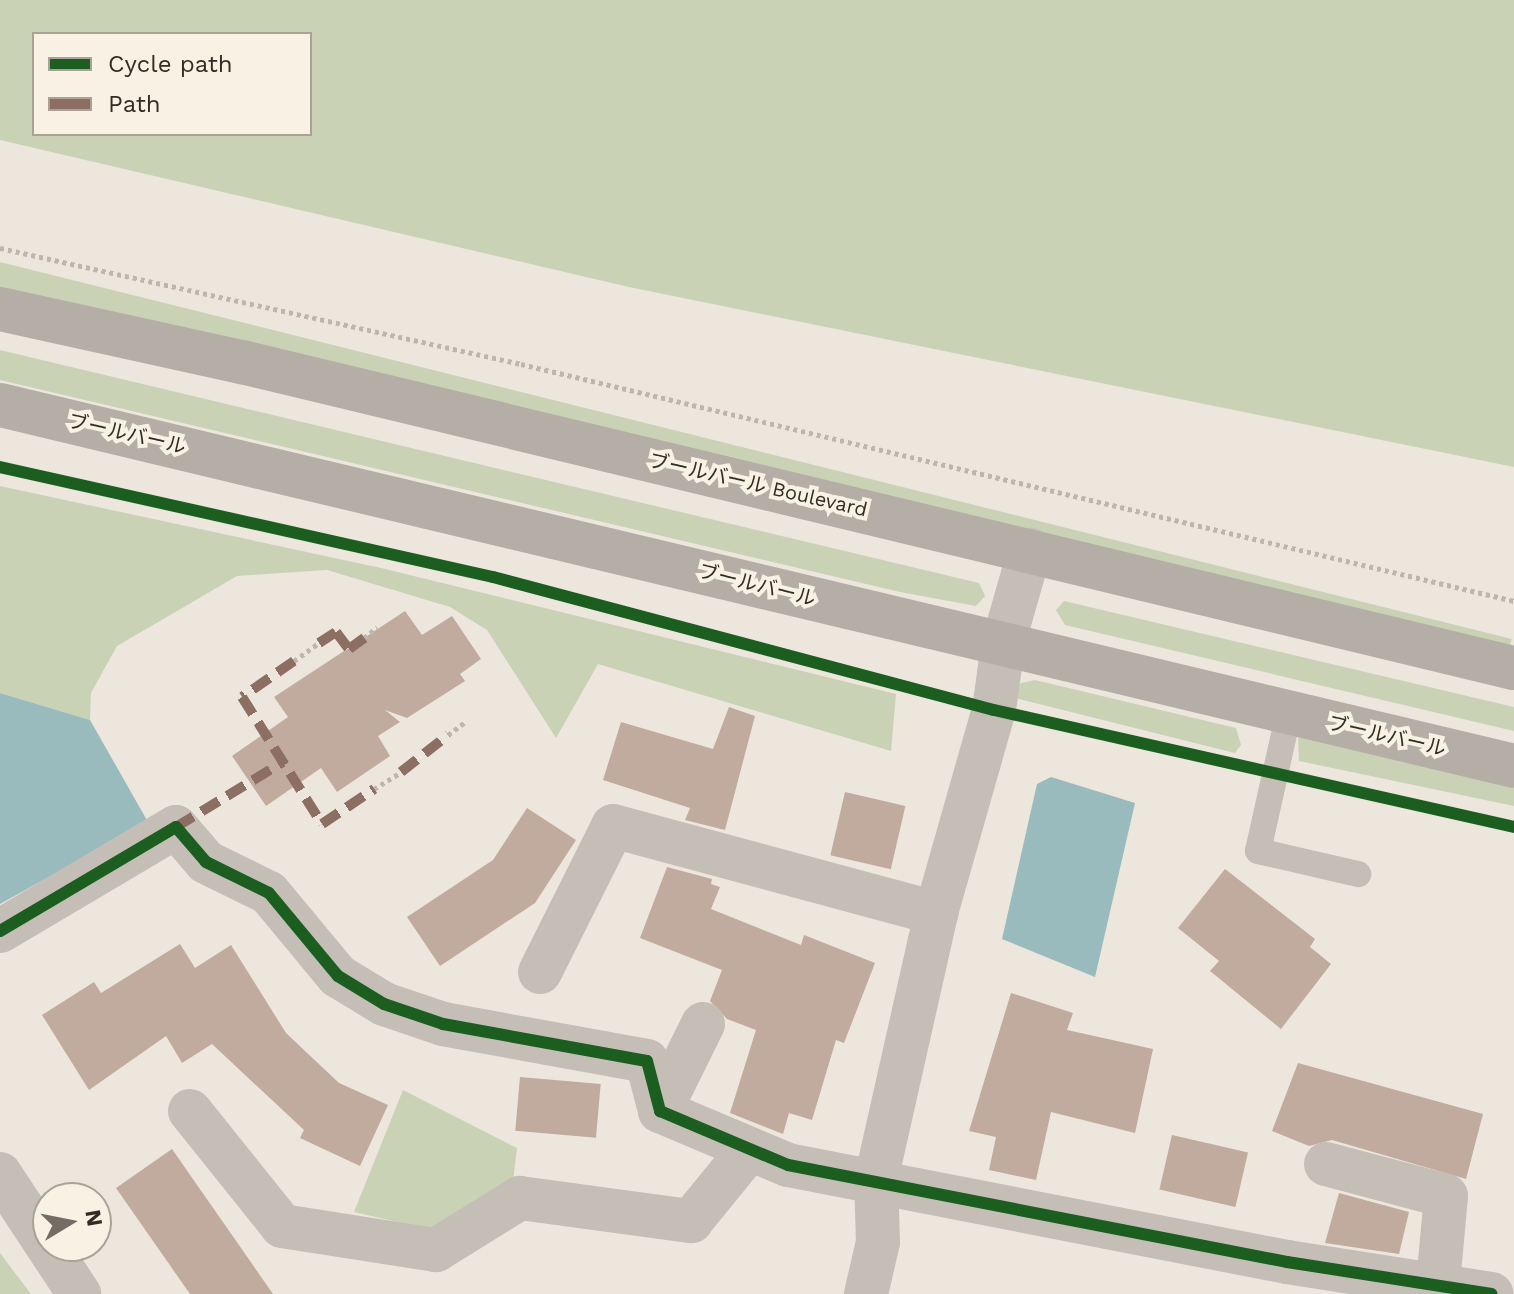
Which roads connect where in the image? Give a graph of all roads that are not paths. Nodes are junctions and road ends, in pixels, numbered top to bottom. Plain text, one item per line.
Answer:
1 (0, 309) edge
2 (0, 405) edge
3 (1030, 550) junction
4 (1003, 644) junction
5 (1514, 668) edge
6 (1289, 712) junction
7 (1514, 766) edge
8 (1358, 874) dead end
9 (936, 913) junction
10 (0, 931) edge
11 (540, 972) dead end
12 (703, 1024) dead end
13 (190, 1111) dead end
14 (660, 1111) junction
15 (749, 1150) junction
16 (1326, 1164) dead end
17 (0, 1174) edge
18 (876, 1180) junction
19 (1284, 1278) edge
20 (1438, 1284) junction
21 (79, 1294) edge
22 (866, 1294) edge
23 (1492, 1294) edge

1 - 3 street, ブールバール Boulevard
2 - 4 street, ブールバール
3 - 4 street
3 - 5 street, ブールバール Boulevard
4 - 6 street, ブールバール
4 - 9 street
6 - 7 street, ブールバール
6 - 8 lane
9 - 11 street
9 - 18 street
10 - 14 street
12 - 14 street
13 - 15 street
14 - 15 street
15 - 18 street
16 - 20 street
17 - 21 street
18 - 19 street
18 - 22 street
19 - 20 street
20 - 23 street

